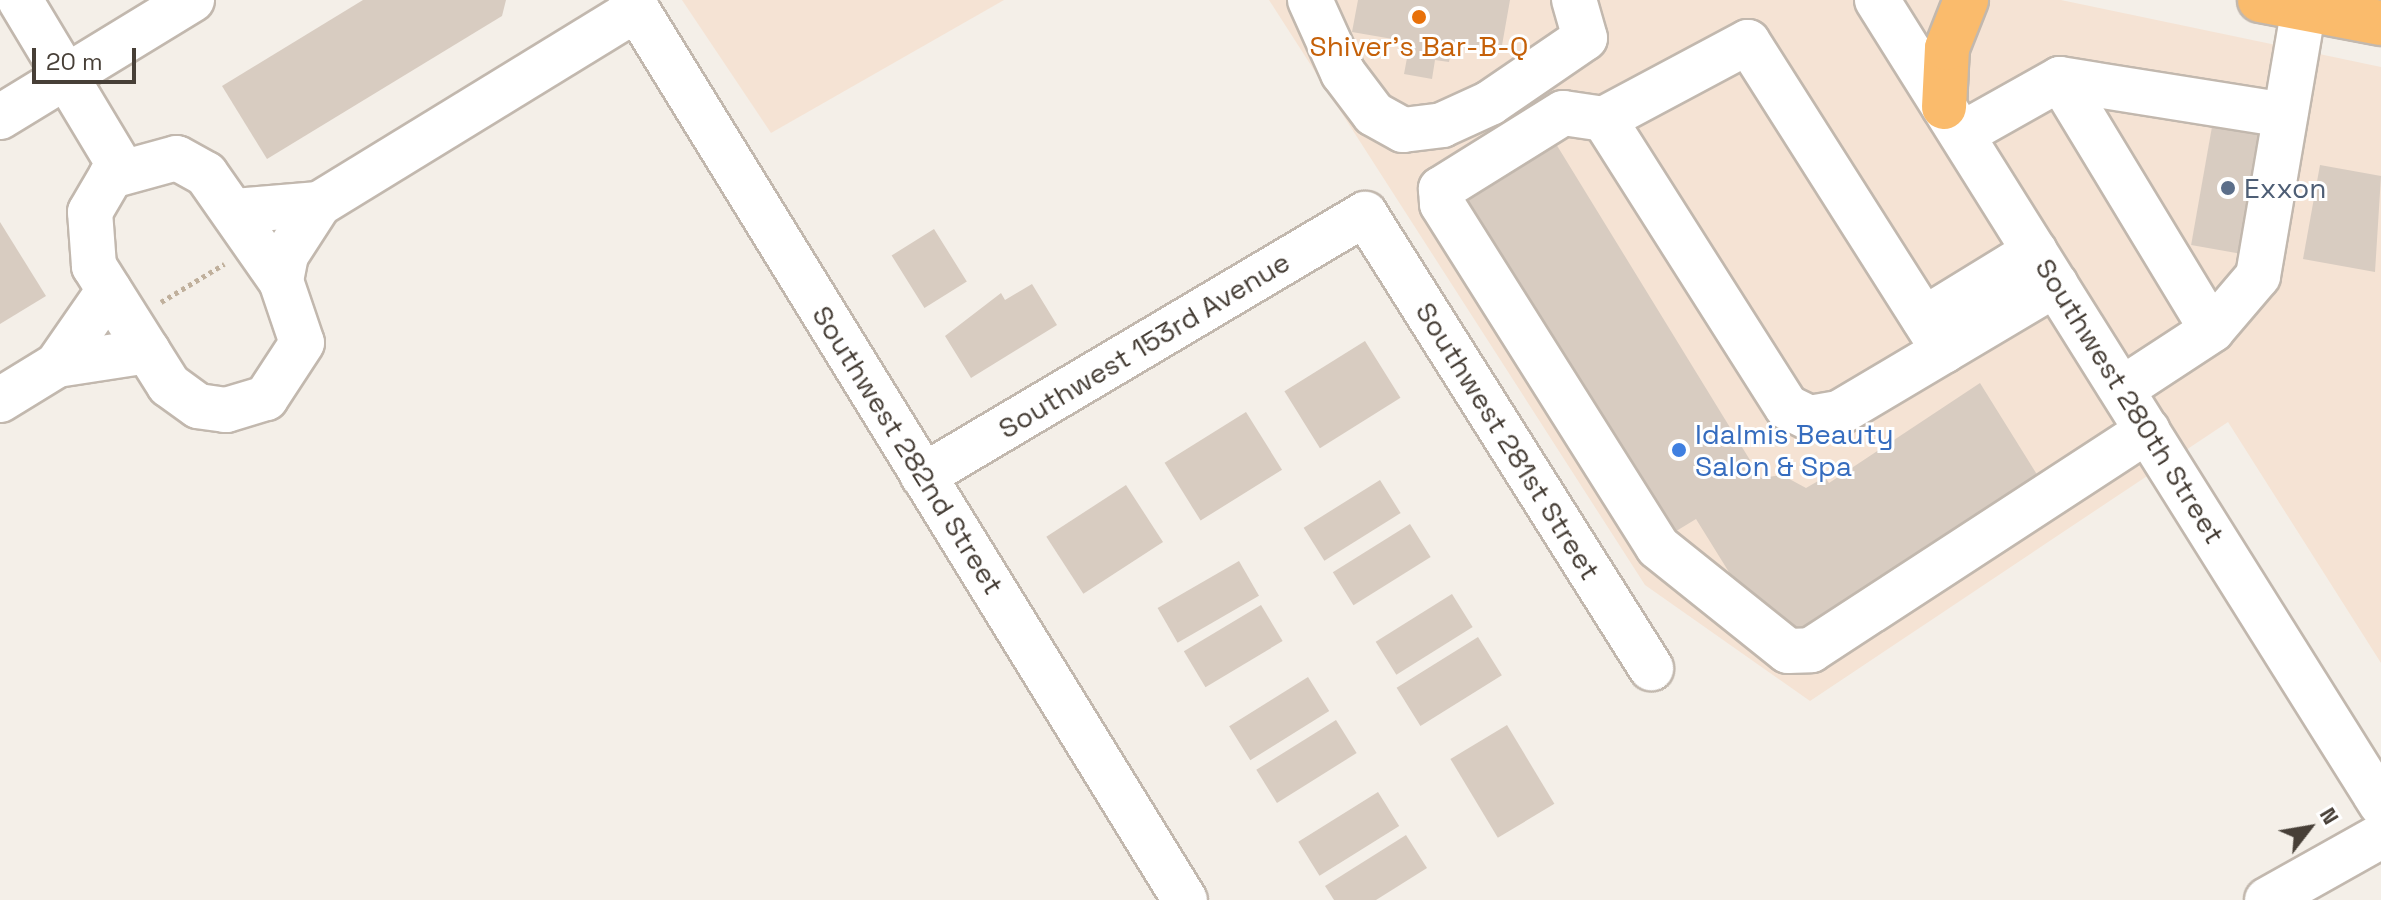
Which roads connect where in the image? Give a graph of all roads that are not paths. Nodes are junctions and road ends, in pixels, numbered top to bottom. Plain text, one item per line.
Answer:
1 (20, 0) edge
2 (192, 0) edge
3 (1310, 0) edge
4 (1574, 0) edge
5 (1877, 0) edge
6 (1966, 0) edge
7 (2260, 0) edge
8 (634, 5) edge
9 (2304, 8) junction
10 (2381, 23) edge
11 (68, 76) junction
12 (2060, 79) junction
13 (2285, 115) junction
14 (0, 117) edge
15 (1604, 119) junction
16 (1953, 120) junction
17 (122, 170) junction
18 (319, 204) junction
19 (235, 211) junction
20 (1365, 214) joint
21 (2046, 267) junction
22 (281, 281) junction
23 (109, 290) junction
24 (2212, 330) junction
25 (1934, 335) junction
26 (148, 351) junction
27 (57, 365) junction
28 (2122, 389) junction
29 (0, 400) edge
30 (2148, 430) junction
31 (923, 476) junction
32 (1651, 668) dead end
33 (2381, 804) edge
34 (2381, 836) edge
35 (1185, 900) edge
36 (2267, 900) edge

1 - 11 street
2 - 11 street
3 - 4 street
5 - 16 street, Southwest 280th Street
6 - 16 highway
7 - 9 highway
8 - 18 street
8 - 31 street, Southwest 282nd Street
9 - 10 highway
9 - 13 street
11 - 14 street
11 - 17 street
12 - 13 street
12 - 16 street
12 - 24 street
13 - 24 street
15 - 25 street
15 - 25 street
15 - 30 street
16 - 21 street, Southwest 280th Street
17 - 19 street
17 - 23 street
18 - 19 street
18 - 22 street
19 - 22 street
20 - 31 street, Southwest 153rd Avenue
20 - 32 street, Southwest 281st Street
21 - 25 street
21 - 28 street, Southwest 280th Street
22 - 26 street
23 - 26 street
23 - 27 street
24 - 28 street
26 - 27 street
27 - 29 street
28 - 30 street, Southwest 280th Street
30 - 33 street, Southwest 280th Street
31 - 35 street, Southwest 282nd Street
34 - 36 street

